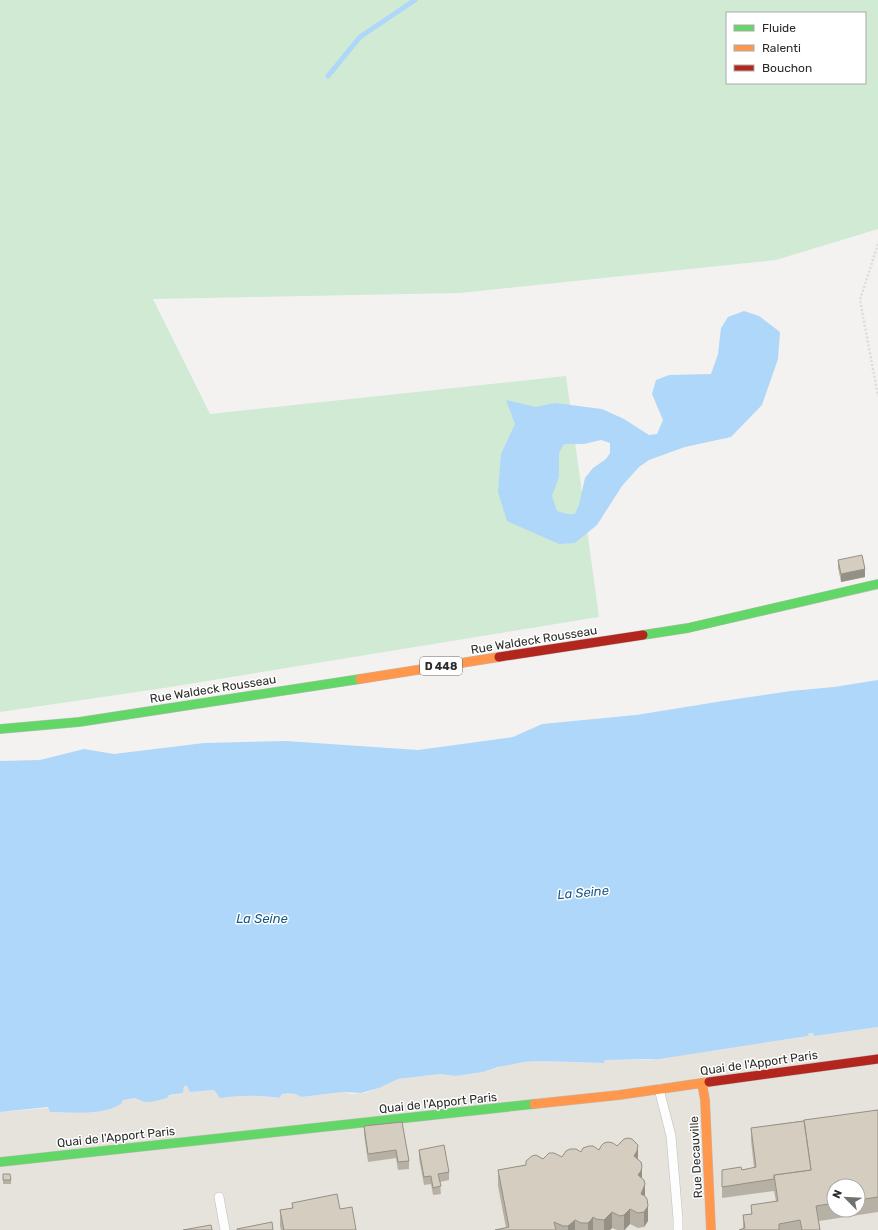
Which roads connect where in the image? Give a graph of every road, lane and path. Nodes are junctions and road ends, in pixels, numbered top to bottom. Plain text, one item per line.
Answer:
1 (878, 244) edge
2 (878, 396) edge
3 (878, 584) edge
4 (0, 730) edge
5 (878, 1059) edge
6 (702, 1083) junction
7 (659, 1089) junction
8 (0, 1162) edge
9 (219, 1197) dead end
10 (225, 1230) edge
11 (678, 1230) edge
12 (711, 1230) edge

1 - 2 path
3 - 4 main road, Rue Waldeck Rousseau / D 448
5 - 6 main road, Quai de l'Apport Paris
6 - 7 main road, Quai de l'Apport Paris
6 - 12 main road, Rue Decauville
7 - 8 main road, Quai de l'Apport Paris
7 - 11 lane
9 - 10 lane

